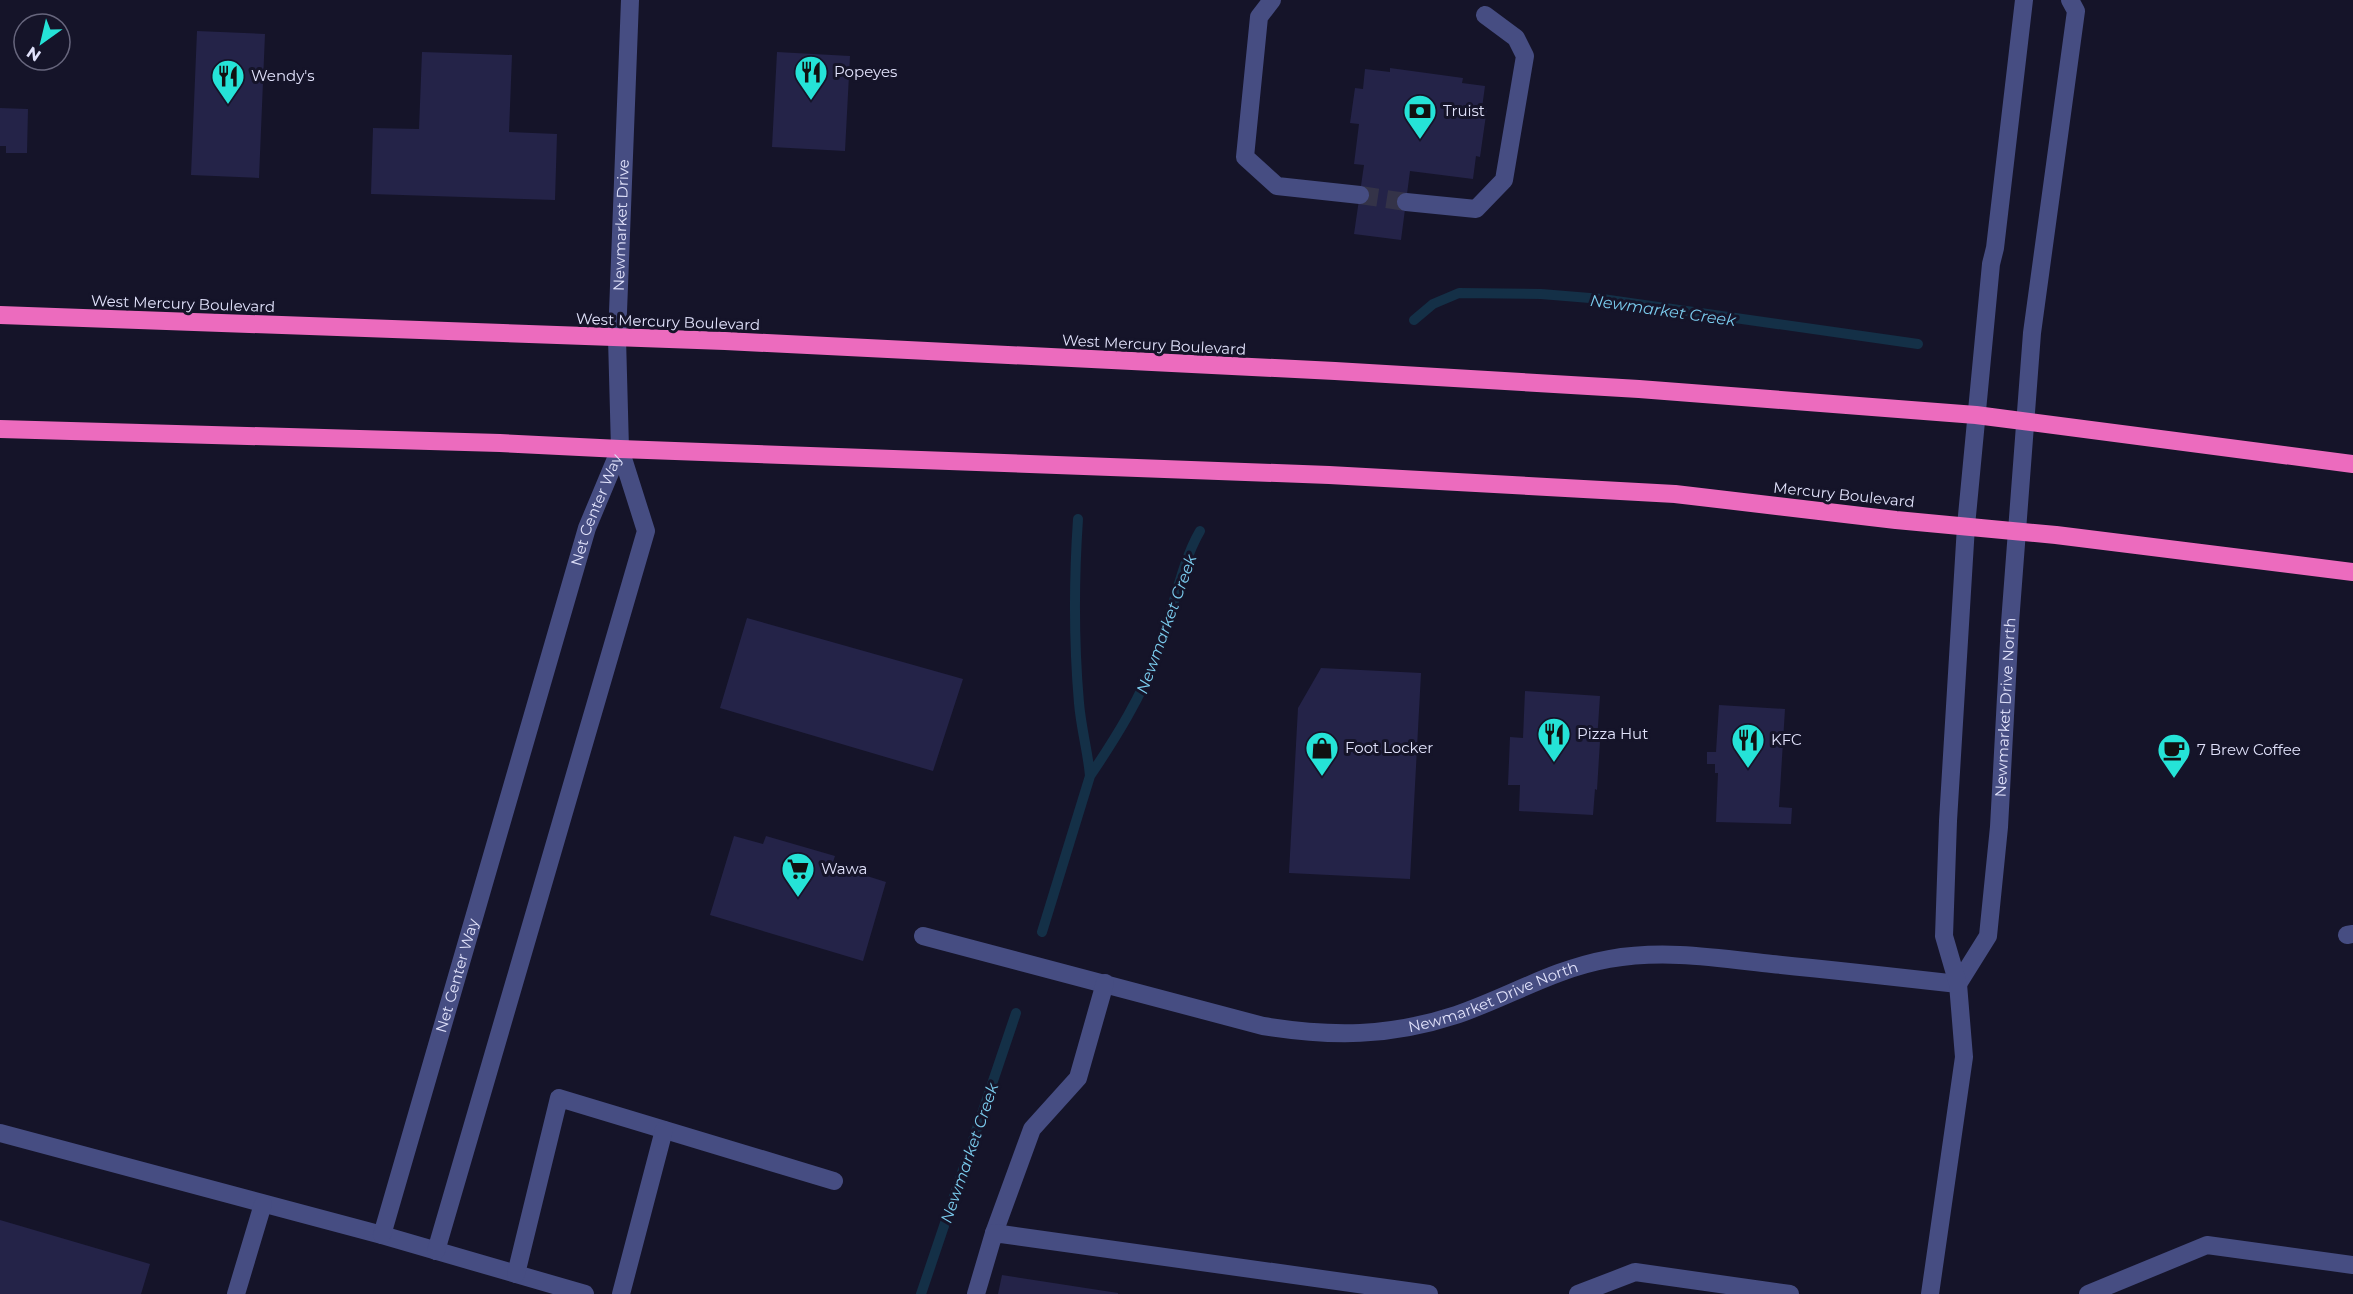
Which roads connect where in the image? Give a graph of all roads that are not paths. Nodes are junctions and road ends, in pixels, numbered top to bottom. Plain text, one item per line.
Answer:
1 (630, 0) edge
2 (1272, 0) edge
3 (2024, 0) edge
4 (2070, 0) edge
5 (1485, 15) dead end
6 (1359, 195) tunnel mouth
7 (1406, 202) tunnel mouth
8 (0, 315) edge
9 (617, 338) junction
10 (1976, 416) junction
11 (2026, 422) junction
12 (0, 429) edge
13 (620, 450) junction
14 (2353, 464) edge
15 (1966, 526) junction
16 (2016, 531) junction
17 (2353, 572) edge
18 (923, 936) dead end
19 (1105, 983) junction
20 (1958, 984) junction
21 (664, 1130) junction
22 (0, 1133) edge
23 (834, 1181) dead end
24 (263, 1204) junction
25 (994, 1233) junction
26 (382, 1235) junction
27 (436, 1251) junction
28 (2353, 1265) edge
29 (516, 1274) junction
30 (236, 1294) edge
31 (585, 1294) edge
32 (621, 1294) edge
33 (976, 1294) edge
34 (1429, 1294) edge
35 (1578, 1294) edge
36 (1790, 1294) edge
37 (1930, 1294) edge
38 (2088, 1294) edge

1 - 9 street, Newmarket Drive
2 - 6 street
3 - 10 street
4 - 11 street, Newmarket Drive North
5 - 7 street
8 - 9 highway, West Mercury Boulevard
9 - 10 highway, West Mercury Boulevard
9 - 13 street, Newmarket Drive
10 - 11 highway
10 - 15 street
11 - 14 highway
11 - 16 street, Newmarket Drive North
12 - 13 highway
13 - 15 highway, Mercury Boulevard
13 - 26 street, Net Center Way
13 - 27 street, Net Center Way
15 - 16 highway, Mercury Boulevard
15 - 20 street
16 - 17 highway, Mercury Boulevard
16 - 20 street, Newmarket Drive North
18 - 19 street, Newmarket Drive North
19 - 20 street, Newmarket Drive North
19 - 25 street
20 - 37 street
21 - 23 street
21 - 29 street
21 - 32 street
22 - 24 street
24 - 26 street
24 - 30 street
25 - 33 street
25 - 34 street
26 - 27 street
27 - 29 street
28 - 38 street
29 - 31 street
35 - 36 street

